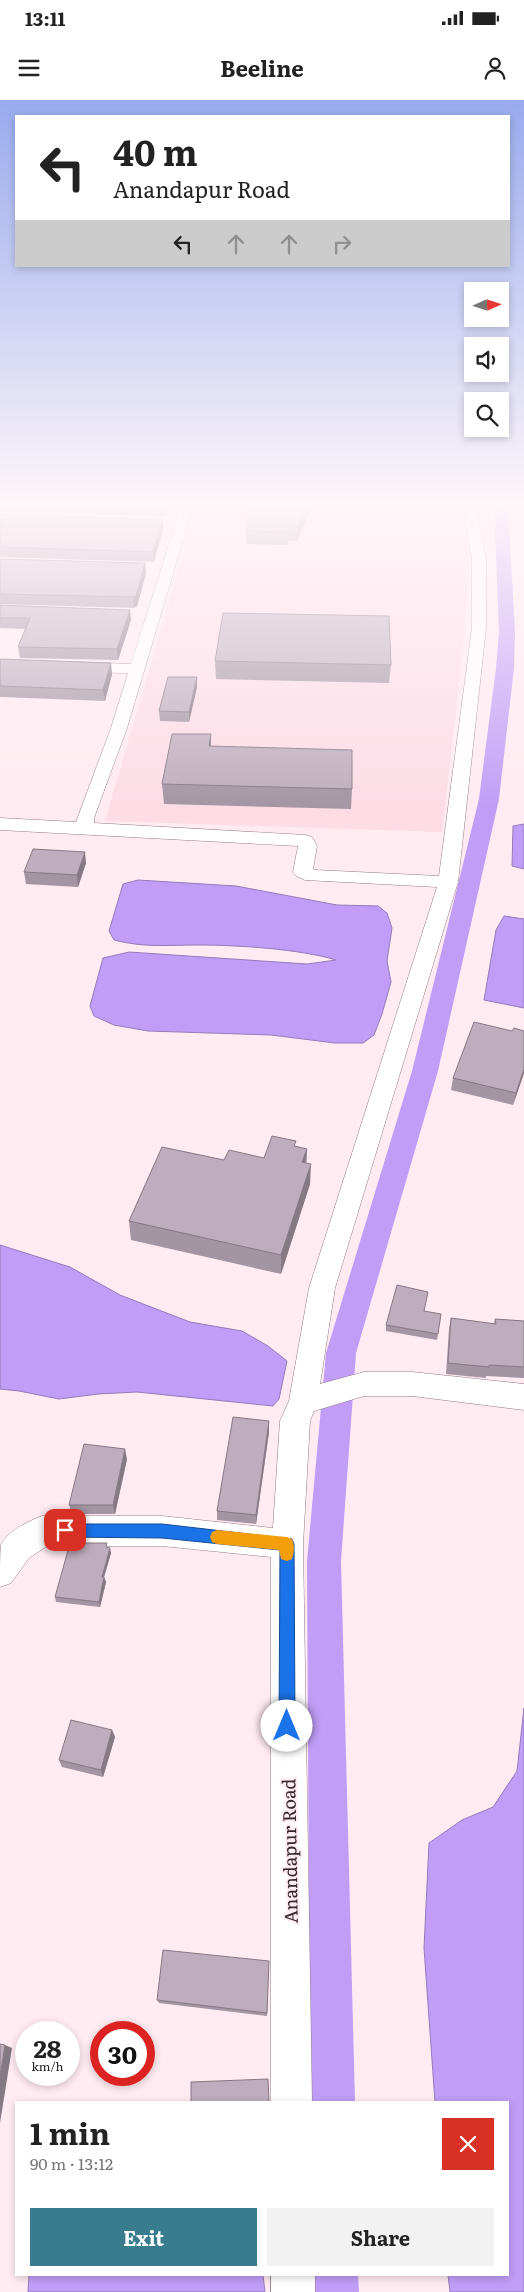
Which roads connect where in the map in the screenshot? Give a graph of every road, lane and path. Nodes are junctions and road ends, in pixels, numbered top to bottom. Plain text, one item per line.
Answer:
1 (154, 605) edge
2 (479, 605) edge
3 (135, 614) dead end
4 (153, 614) junction
5 (65, 666) edge
6 (137, 669) junction
7 (0, 824) edge
8 (85, 828) junction
9 (448, 882) junction
10 (524, 1397) edge
11 (314, 1398) junction
12 (287, 1544) junction
13 (0, 1572) edge
14 (292, 2101) edge
15 (292, 2276) edge
16 (292, 2292) edge

1 - 4 street
2 - 9 street, Anandapur Road
3 - 4 street
4 - 6 street
5 - 6 street
6 - 8 street
7 - 8 street
8 - 9 street
9 - 11 street, Anandapur Road
10 - 11 street
11 - 12 street, Anandapur Road
12 - 13 street
12 - 14 street, Anandapur Road
15 - 16 street

